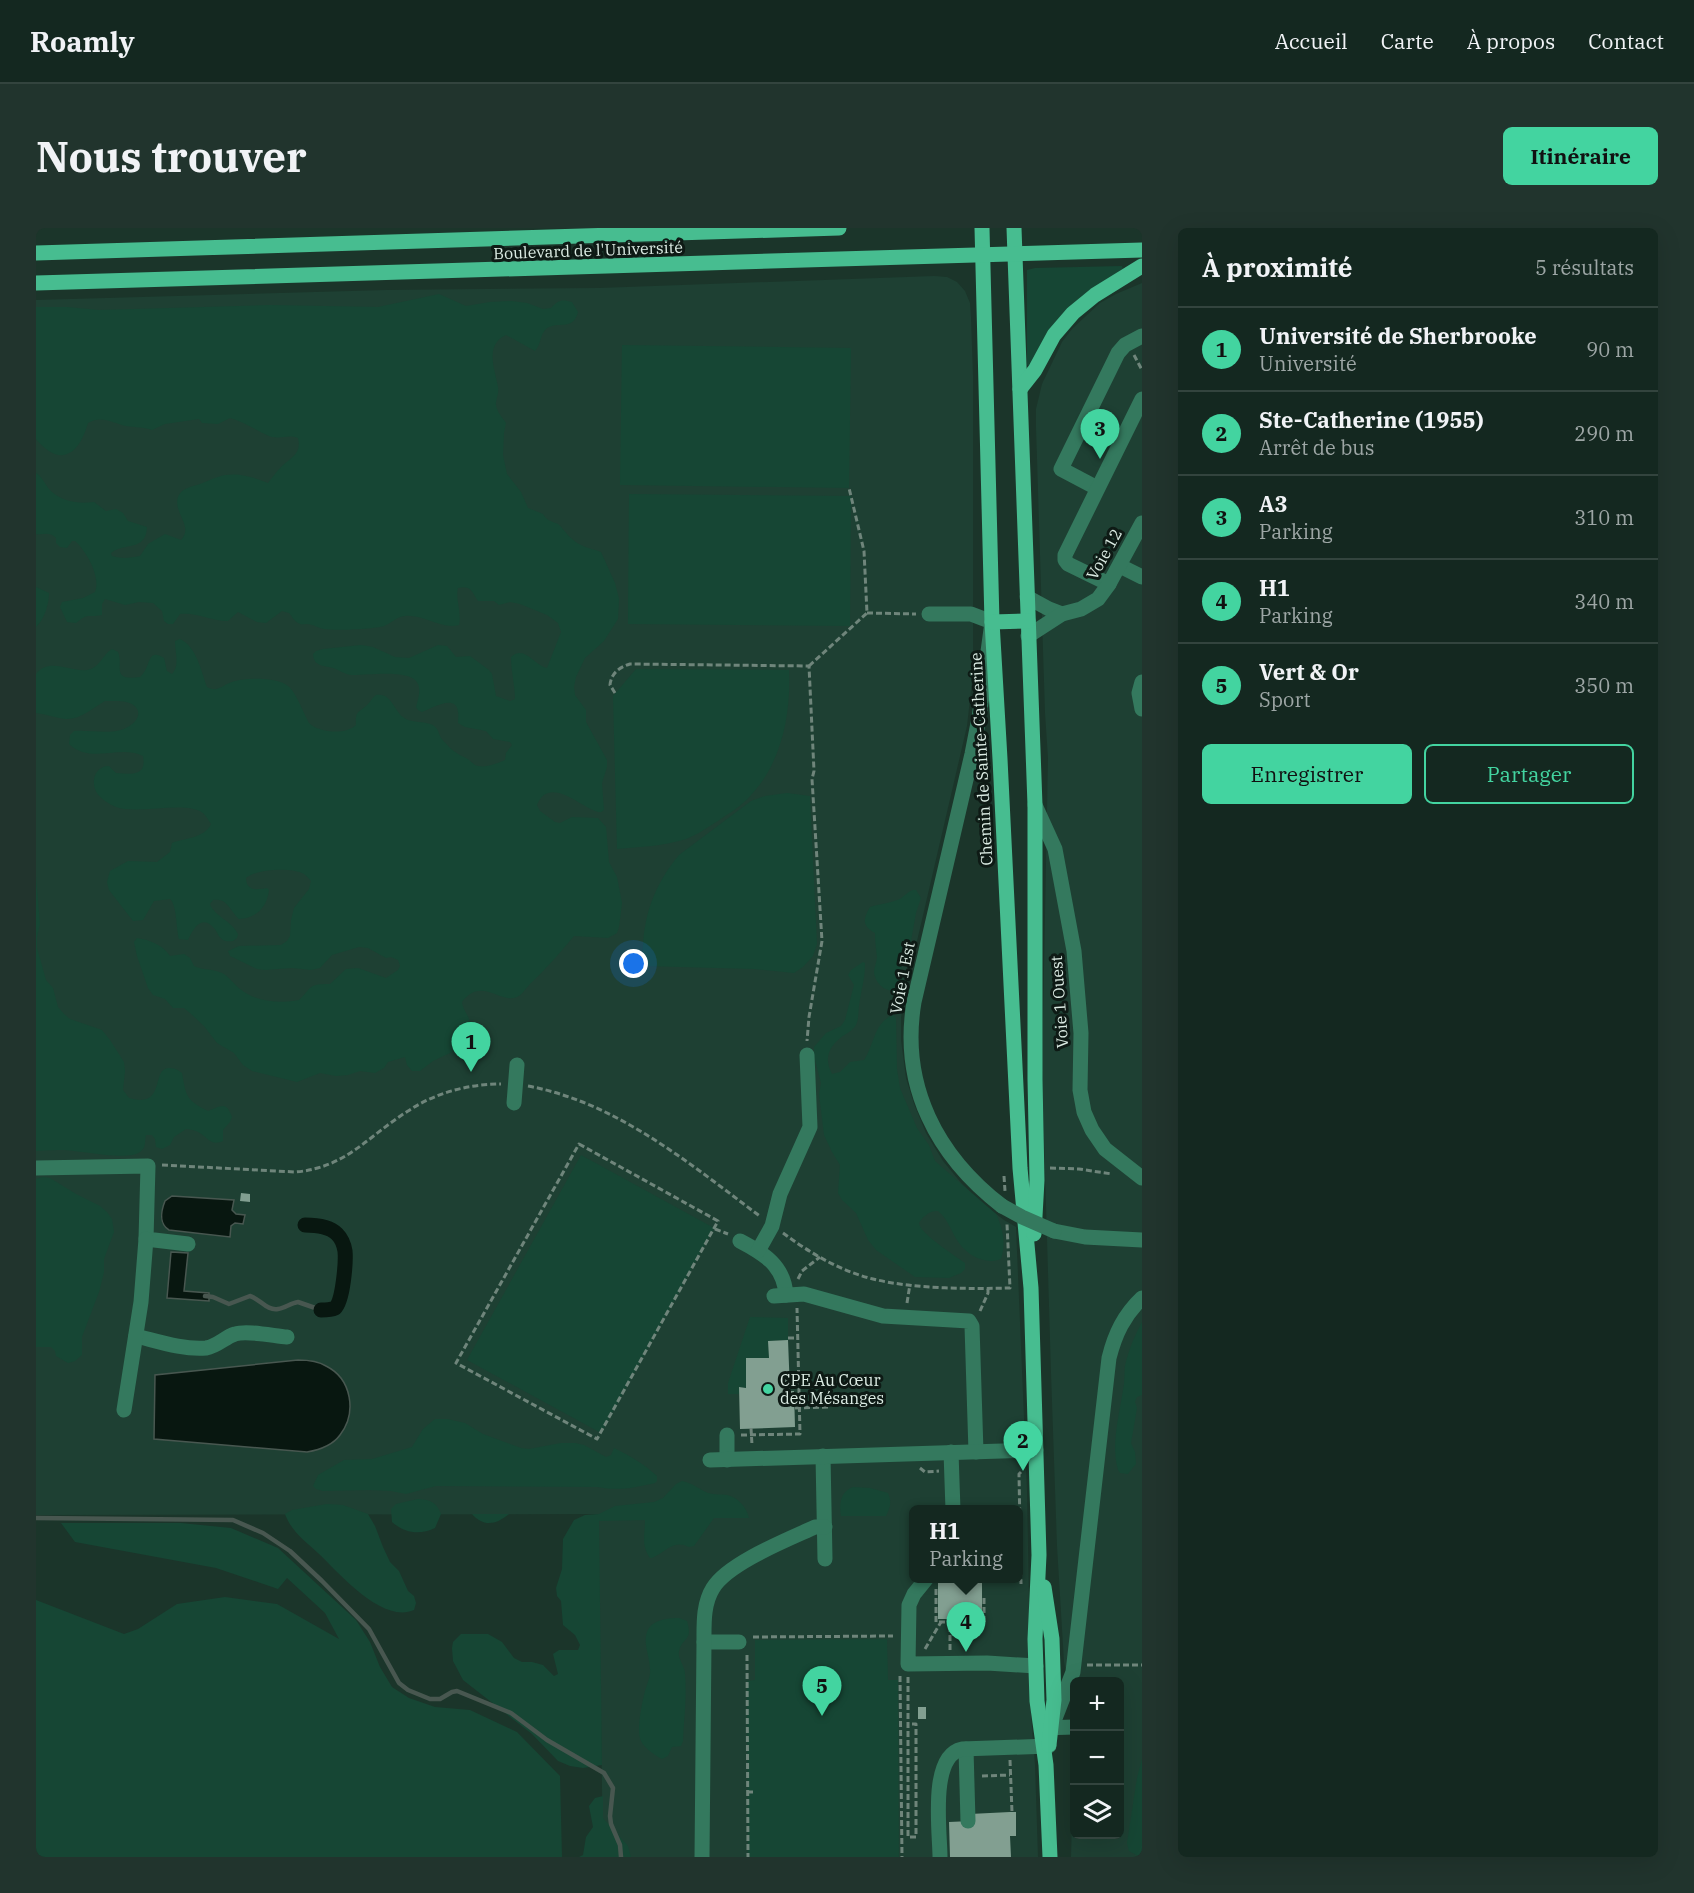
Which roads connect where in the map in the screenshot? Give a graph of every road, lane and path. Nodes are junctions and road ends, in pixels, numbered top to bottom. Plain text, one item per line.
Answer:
1 (839, 228) edge
2 (982, 228) edge
3 (1014, 228) edge
4 (1142, 250) edge
5 (36, 253) edge
6 (1015, 254) junction
7 (983, 256) junction
8 (1142, 266) edge
9 (36, 283) edge
10 (1142, 336) edge
11 (1133, 352) dead end
12 (1142, 370) edge
13 (1020, 389) junction
14 (1140, 408) edge
15 (849, 488) dead end
16 (1097, 488) junction
17 (1142, 523) edge
18 (1120, 566) junction
19 (1142, 577) edge
20 (1109, 584) junction
21 (1027, 597) junction
22 (867, 613) junction
23 (929, 614) joint
24 (1062, 614) junction
25 (992, 622) junction
26 (1028, 629) junction
27 (809, 666) junction
28 (1142, 682) edge
29 (615, 693) dead end
30 (1142, 708) edge
31 (1035, 805) junction
32 (815, 951) dead end
33 (820, 952) junction
34 (807, 1055) joint
35 (517, 1065) dead end
36 (516, 1084) junction
37 (514, 1103) dead end
38 (148, 1166) junction
39 (36, 1168) edge
40 (1047, 1168) dead end
41 (1004, 1175) dead end
42 (1119, 1177) dead end
43 (1142, 1178) edge
44 (1005, 1208) junction
45 (764, 1220) dead end
46 (714, 1228) joint
47 (779, 1231) dead end
48 (146, 1239) junction
49 (1142, 1240) edge
50 (740, 1241) dead end
51 (188, 1244) dead end
52 (758, 1251) junction
53 (820, 1257) junction
54 (797, 1283) dead end
55 (910, 1284) junction
56 (988, 1288) junction
57 (1031, 1288) junction
58 (786, 1298) junction
59 (1142, 1298) edge
60 (907, 1309) dead end
61 (976, 1320) dead end
62 (136, 1336) junction
63 (287, 1337) dead end
64 (788, 1338) dead end
65 (798, 1338) junction
66 (829, 1407) dead end
67 (795, 1408) dead end
68 (800, 1408) junction
69 (124, 1410) dead end
70 (751, 1428) dead end
71 (731, 1435) joint
72 (752, 1435) junction
73 (1036, 1450) junction
74 (951, 1452) junction
75 (976, 1452) junction
76 (823, 1456) junction
77 (710, 1460) dead end
78 (727, 1460) junction
79 (1023, 1471) dead end
80 (953, 1505) edge
81 (1020, 1505) edge
82 (825, 1527) junction
83 (1039, 1555) junction
84 (825, 1559) dead end
85 (923, 1583) edge
86 (936, 1583) edge
87 (1022, 1583) edge
88 (1022, 1594) dead end
89 (982, 1597) dead end
90 (940, 1622) junction
91 (950, 1622) junction
92 (899, 1636) dead end
93 (704, 1642) junction
94 (744, 1644) junction
95 (950, 1649) dead end
96 (923, 1653) dead end
97 (1085, 1665) dead end
98 (1142, 1665) edge
99 (1036, 1666) junction
100 (904, 1669) junction
101 (908, 1724) junction
102 (1070, 1726) edge
103 (1046, 1728) junction
104 (1046, 1746) junction
105 (966, 1749) junction
106 (1010, 1760) dead end
107 (747, 1792) junction
108 (756, 1792) dead end
109 (1012, 1812) dead end
110 (968, 1821) dead end
111 (702, 1857) edge
112 (747, 1857) edge
113 (902, 1857) edge
114 (940, 1857) edge
115 (1050, 1857) edge

1 - 5 main road, Boulevard de l'Université
2 - 7 main road, Chemin de Sainte-Catherine
3 - 6 main road, Chemin de Sainte-Catherine
4 - 6 main road, Boulevard de l'Université
6 - 7 main road, Boulevard de l'Université
6 - 13 main road, Chemin de Sainte-Catherine
7 - 9 main road, Boulevard de l'Université
7 - 25 main road, Chemin de Sainte-Catherine
8 - 13 main road
10 - 16 lane
11 - 12 path
13 - 21 main road, Chemin de Sainte-Catherine
14 - 16 lane
15 - 22 path
16 - 20 lane
17 - 18 lane, Voie 12
18 - 19 lane
18 - 20 lane, Voie 12
20 - 24 lane, Voie 12
21 - 24 lane
21 - 26 main road, Chemin de Sainte-Catherine
22 - 23 path
22 - 27 path
23 - 25 lane
24 - 26 lane, Voie 12
25 - 26 main road
25 - 44 lane, Voie 1 Est
25 - 57 main road, Chemin de Sainte-Catherine
26 - 31 main road, Chemin de Sainte-Catherine
27 - 29 path
27 - 33 path
28 - 30 lane
31 - 43 lane, Voie 1 Ouest
31 - 57 main road, Chemin de Sainte-Catherine
32 - 33 path
33 - 34 path
34 - 52 lane
35 - 36 lane
36 - 37 lane
36 - 38 path
36 - 45 path
38 - 39 lane
38 - 48 lane
40 - 42 path
41 - 44 path
44 - 49 lane, Voie 1 Est, bridge
44 - 56 path
46 - 46 path
47 - 53 path
48 - 51 lane
48 - 62 lane
50 - 52 lane
52 - 58 lane
53 - 54 path
53 - 55 path
55 - 56 path
55 - 60 path
56 - 61 path
57 - 73 main road, Chemin de Sainte-Catherine
58 - 65 path
58 - 75 lane
59 - 103 lane
62 - 63 lane
62 - 69 lane
64 - 65 path
65 - 68 path
66 - 68 path
67 - 68 path
68 - 72 path
70 - 72 path
71 - 72 path
71 - 78 lane
73 - 75 lane
73 - 83 main road, Chemin de Sainte-Catherine
74 - 75 lane
74 - 76 lane
74 - 80 lane
76 - 78 lane
76 - 82 lane
77 - 78 lane
79 - 81 path
82 - 84 lane
82 - 93 lane
83 - 99 main road, Chemin de Sainte-Catherine
83 - 103 main road, Chemin de Sainte-Catherine
85 - 100 lane
86 - 90 path
87 - 88 path
89 - 91 path
90 - 91 path
90 - 96 path
91 - 95 path
92 - 94 path
93 - 94 lane
93 - 111 lane
94 - 107 path
97 - 98 path
99 - 100 lane
99 - 103 main road, Chemin de Sainte-Catherine
100 - 101 path
100 - 113 path
101 - 101 path
102 - 103 lane
103 - 104 main road, Chemin de Sainte-Catherine
104 - 105 lane
104 - 115 main road, Chemin de Sainte-Catherine
105 - 110 lane
105 - 114 lane
106 - 109 path
107 - 108 path
107 - 112 path

